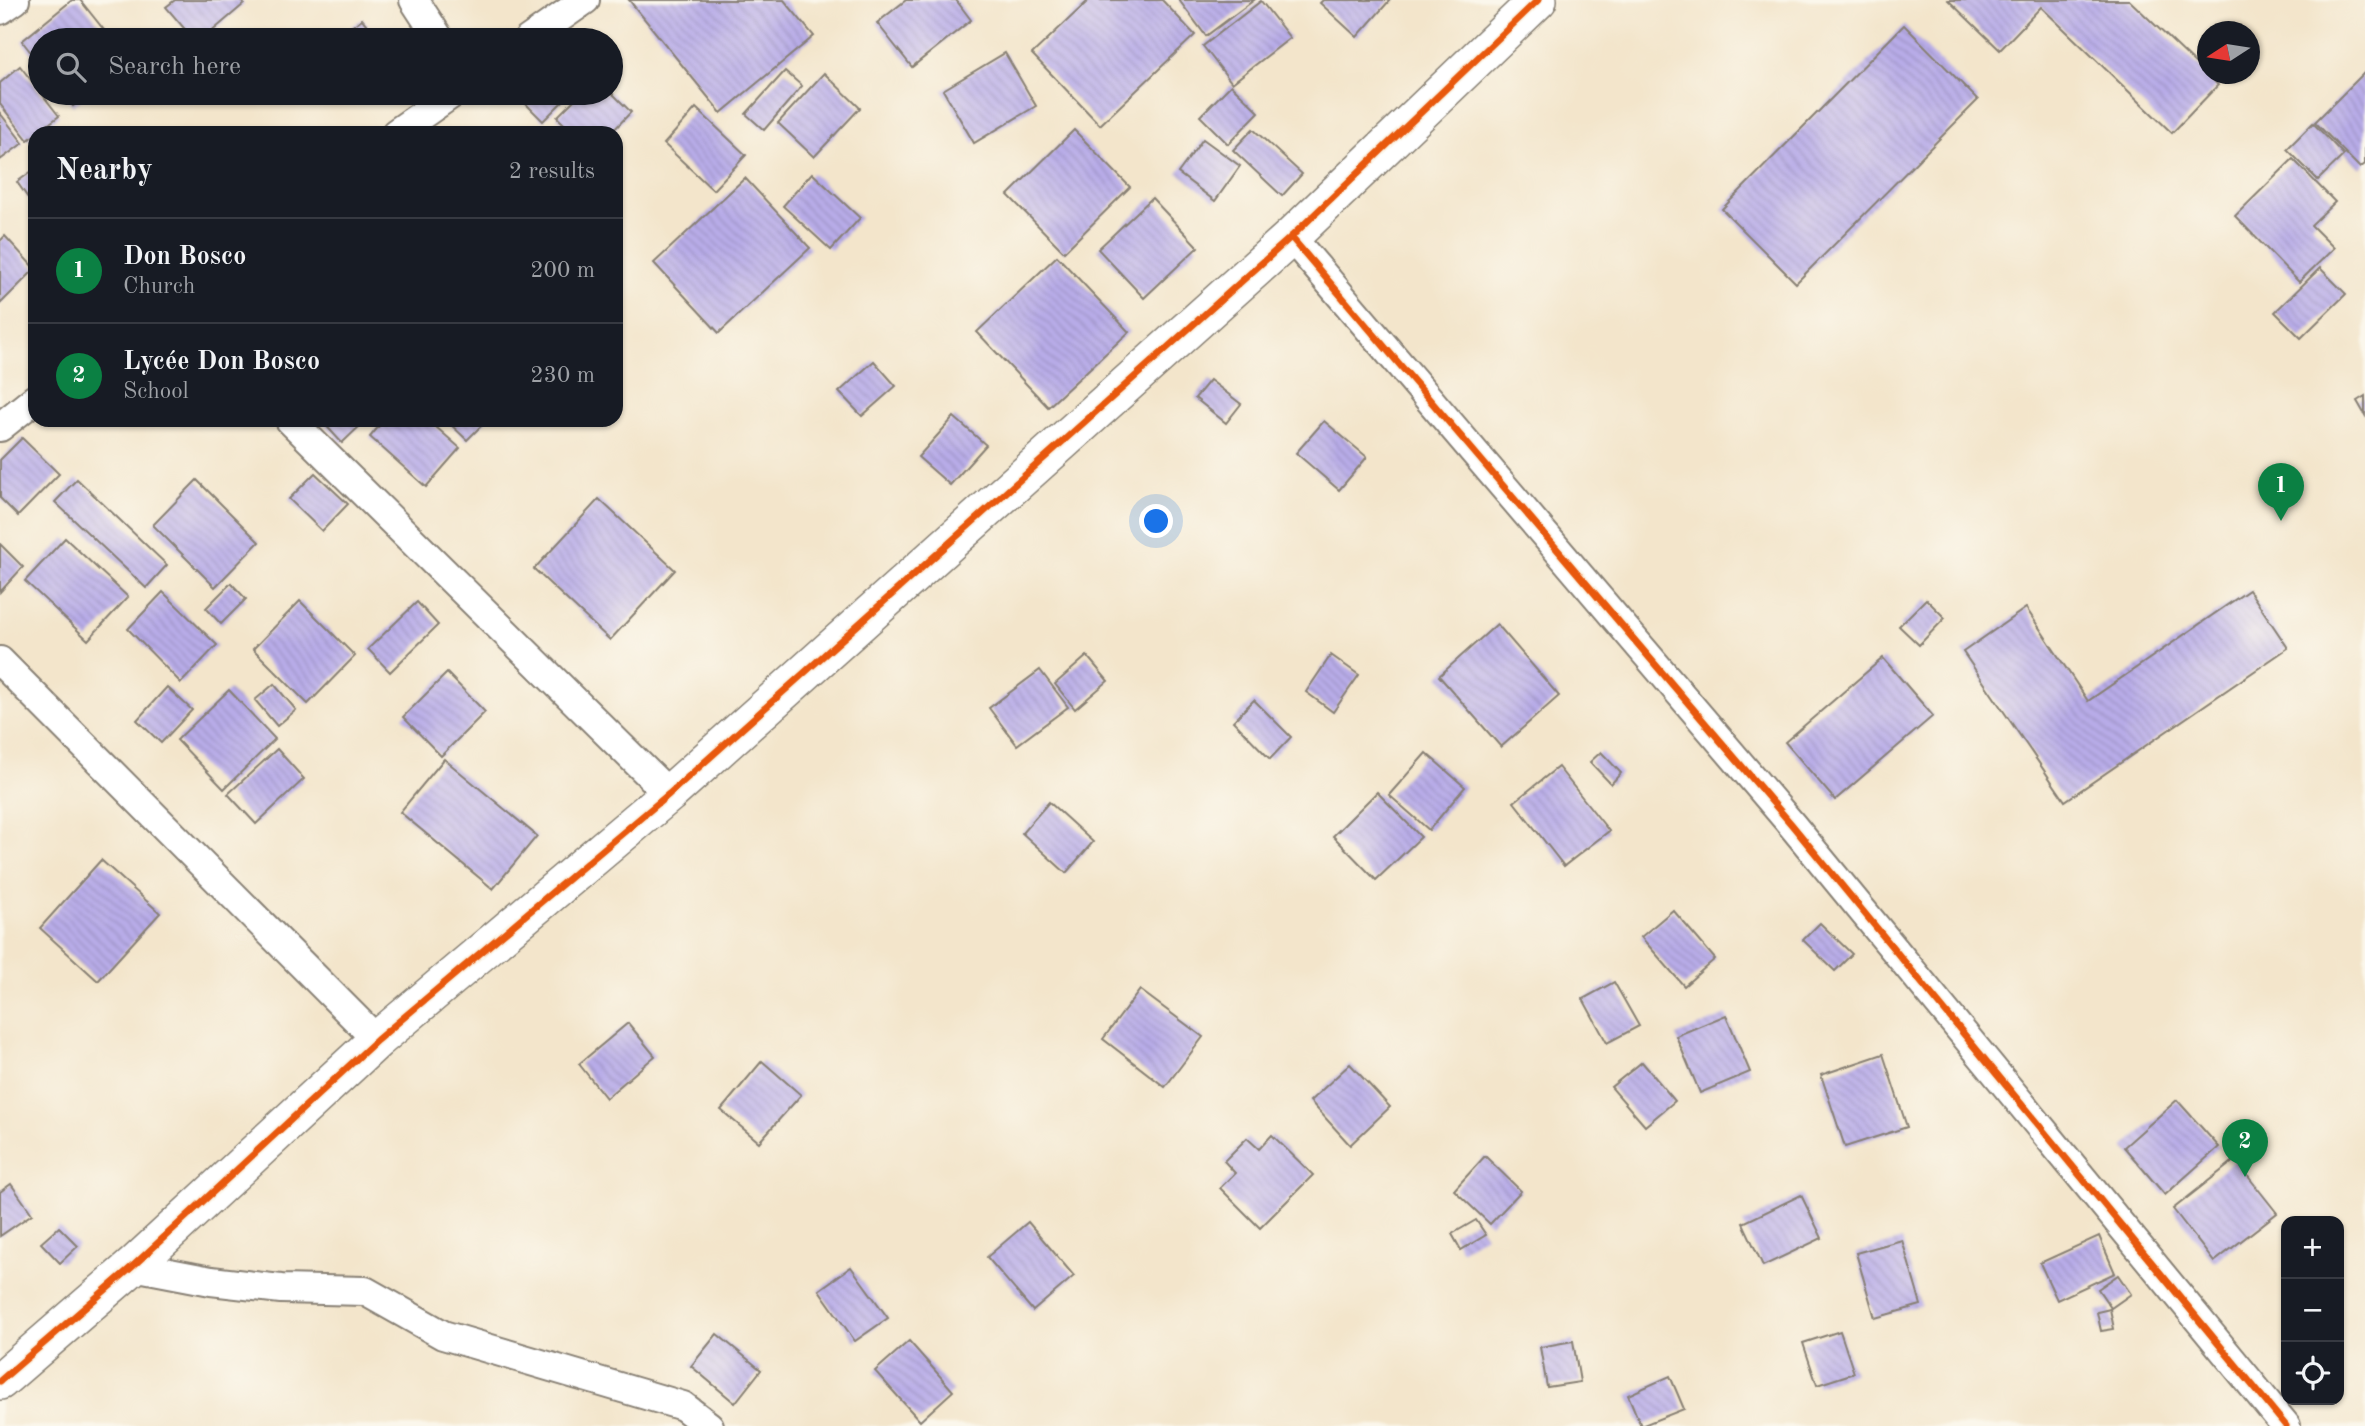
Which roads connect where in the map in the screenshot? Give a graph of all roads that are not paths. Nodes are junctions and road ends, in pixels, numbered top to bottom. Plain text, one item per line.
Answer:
1 (15, 0) edge
2 (414, 0) edge
3 (585, 0) edge
4 (1538, 0) edge
5 (0, 10) edge
6 (432, 28) edge
7 (545, 28) edge
8 (436, 105) edge
9 (406, 126) edge
10 (1290, 237) junction
11 (28, 405) edge
12 (0, 427) edge
13 (297, 427) edge
14 (0, 662) edge
15 (668, 794) junction
16 (377, 1040) junction
17 (133, 1266) junction
18 (0, 1381) edge
19 (709, 1426) edge
20 (2286, 1426) edge

1 - 5 street
2 - 6 street
3 - 7 street
4 - 10 street
8 - 9 street
10 - 15 street
10 - 20 street
11 - 12 street
13 - 15 street
14 - 16 street
15 - 16 street
16 - 17 street
17 - 18 street
17 - 19 street

